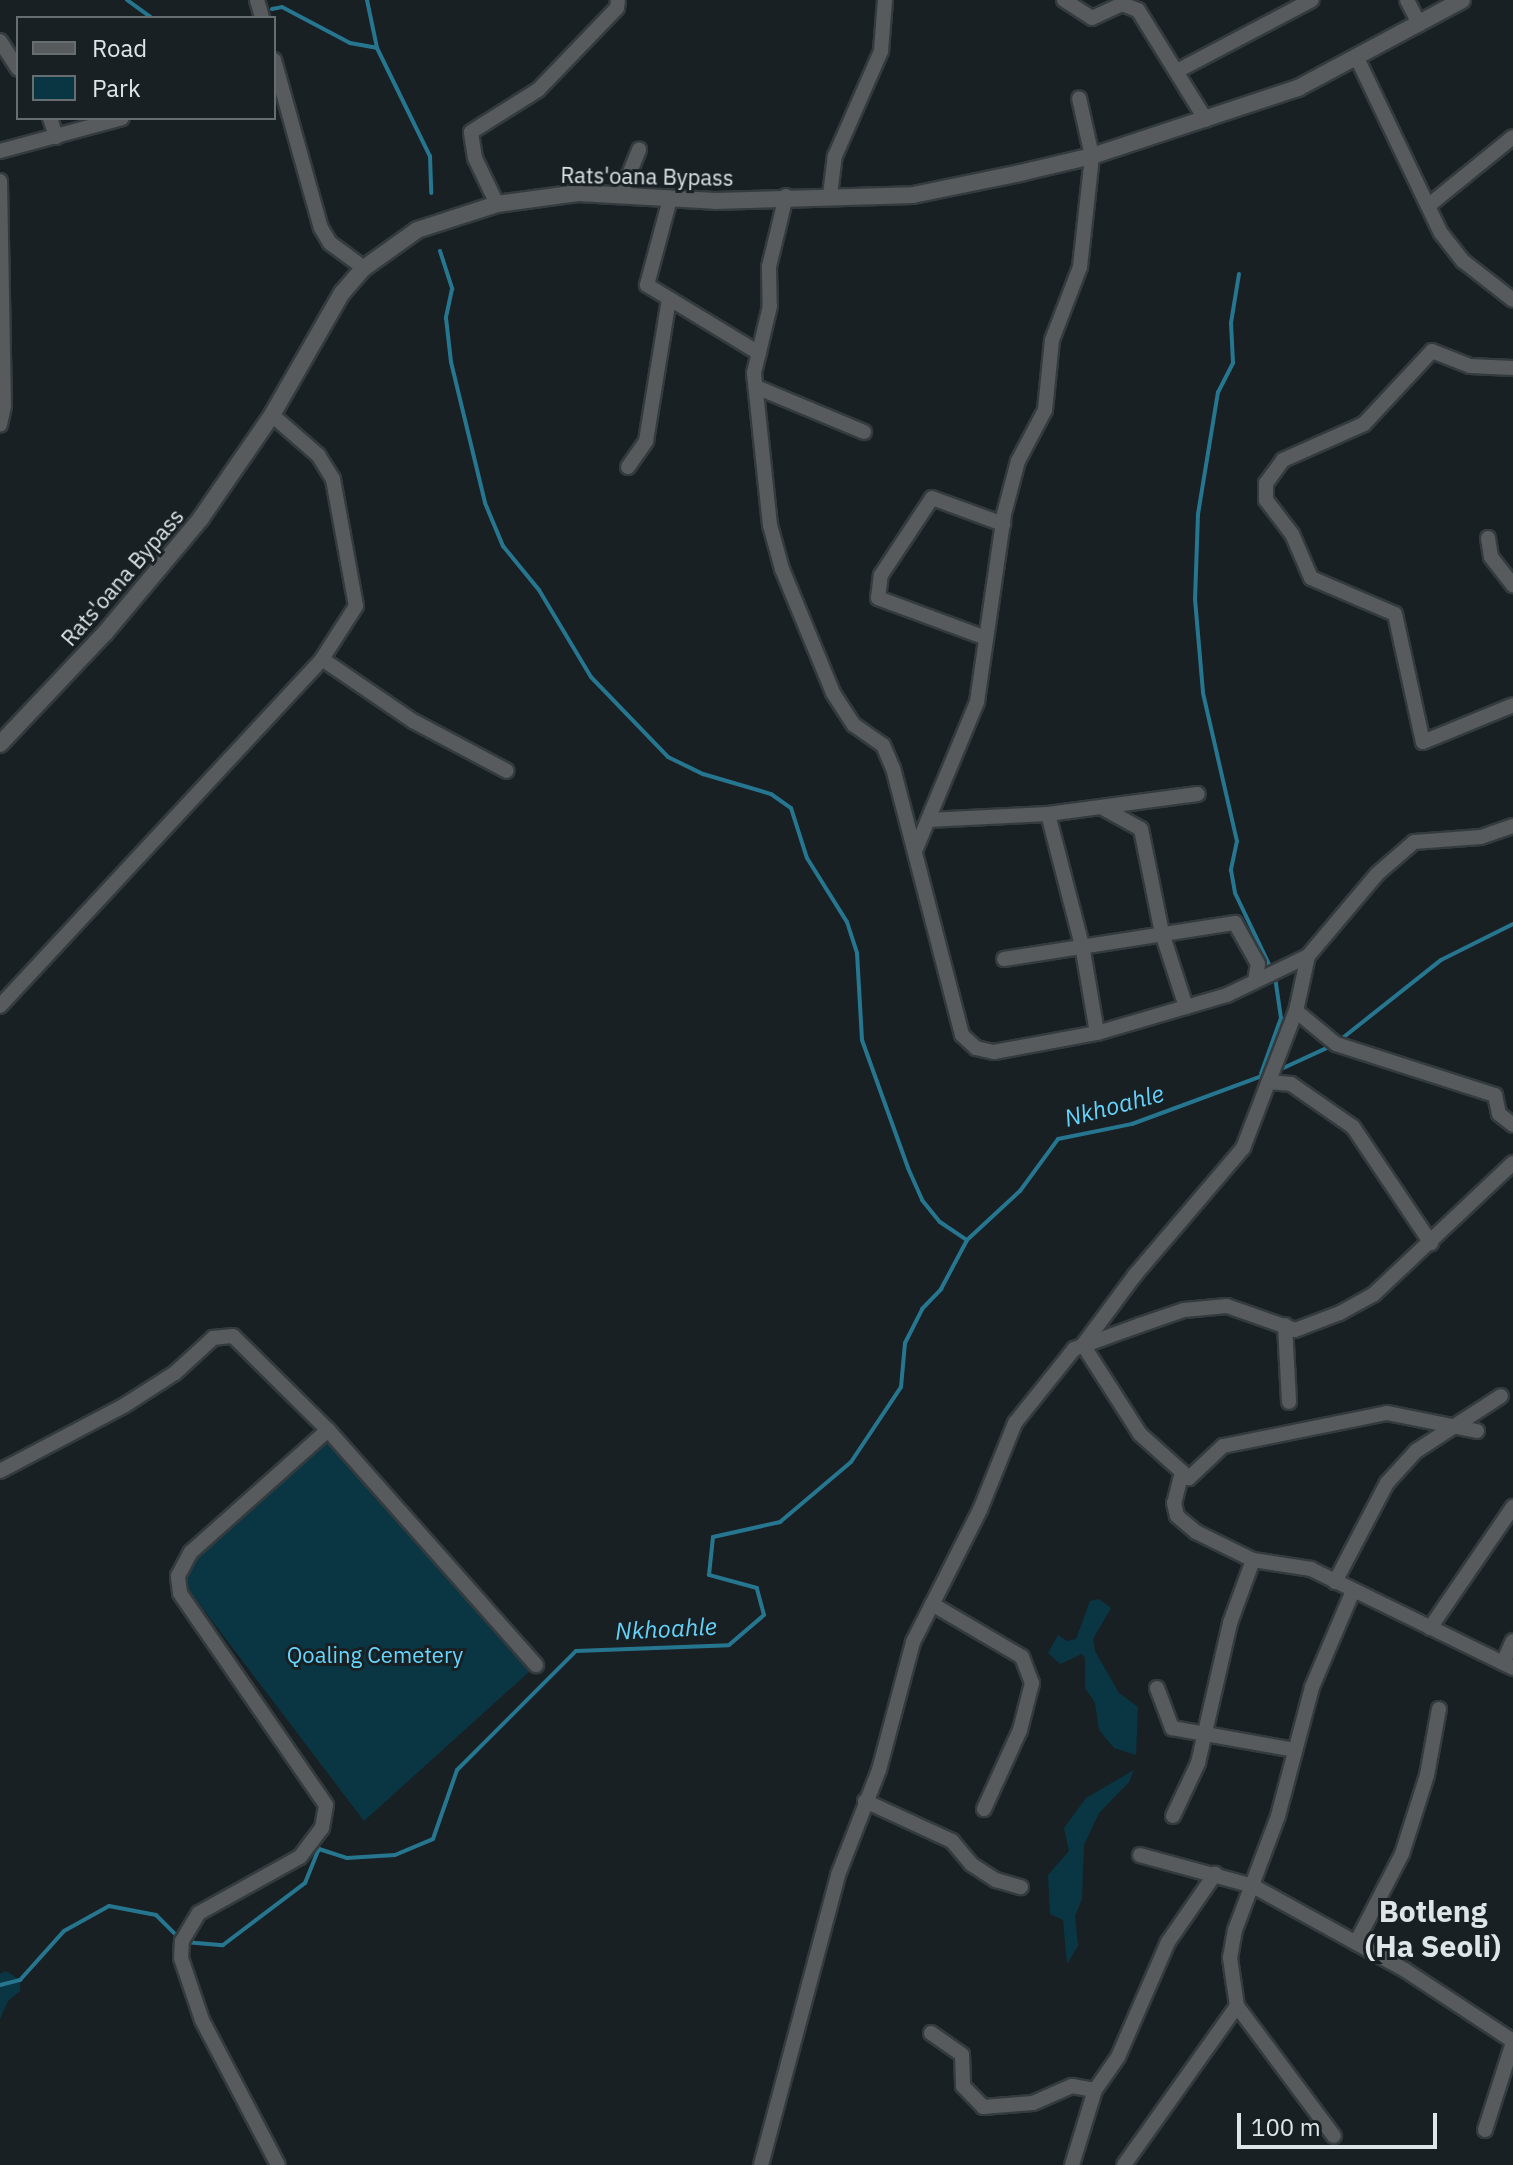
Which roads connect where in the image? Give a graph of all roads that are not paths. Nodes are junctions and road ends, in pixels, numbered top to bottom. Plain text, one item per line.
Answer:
1 (618, 0) edge
2 (885, 0) edge
3 (1064, 0) edge
4 (1312, 0) edge
5 (1407, 0) edge
6 (1462, 0) edge
7 (1419, 24) junction
8 (0, 41) edge
9 (1357, 58) junction
10 (16, 66) edge
11 (1179, 70) junction
12 (277, 81) edge
13 (1079, 98) dead end
14 (51, 120) edge
15 (115, 120) edge
16 (1206, 120) junction
17 (56, 137) junction
18 (1513, 137) edge
19 (639, 150) dead end
20 (0, 151) edge
21 (1092, 156) junction
22 (0, 181) edge
23 (621, 194) junction
24 (830, 195) junction
25 (786, 196) junction
26 (670, 199) junction
27 (497, 204) junction
28 (1428, 206) junction
29 (364, 268) junction
30 (669, 299) junction
31 (1513, 300) edge
32 (759, 353) junction
33 (1513, 368) edge
34 (756, 387) junction
35 (272, 415) junction
36 (0, 425) edge
37 (864, 432) dead end
38 (628, 467) dead end
39 (1003, 524) junction
40 (1488, 538) dead end
41 (1513, 585) edge
42 (986, 638) junction
43 (322, 659) junction
44 (1513, 705) edge
45 (0, 744) edge
46 (507, 771) dead end
47 (1198, 794) dead end
48 (1103, 808) junction
49 (1048, 814) junction
50 (928, 820) junction
51 (1513, 826) edge
52 (915, 851) junction
53 (1162, 933) junction
54 (1082, 945) junction
55 (1308, 956) junction
56 (1004, 959) dead end
57 (1255, 981) junction
58 (0, 1006) edge
59 (1186, 1007) junction
60 (1296, 1011) junction
61 (1097, 1033) junction
62 (1269, 1082) junction
63 (1513, 1125) edge
64 (1513, 1163) edge
65 (1431, 1243) junction
66 (1285, 1325) junction
67 (1083, 1345) junction
68 (1501, 1396) dead end
69 (1289, 1402) dead end
70 (1456, 1426) junction
71 (328, 1430) junction
72 (1477, 1431) dead end
73 (0, 1471) edge
74 (1182, 1472) junction
75 (1513, 1507) edge
76 (1253, 1560) junction
77 (1335, 1582) junction
78 (1352, 1593) junction
79 (932, 1604) junction
80 (1430, 1628) junction
81 (1513, 1641) edge
82 (536, 1665) dead end
83 (1508, 1665) edge
84 (1157, 1688) dead end
85 (1439, 1709) dead end
86 (1206, 1735) junction
87 (1294, 1750) junction
88 (865, 1801) junction
89 (984, 1809) dead end
90 (1173, 1816) dead end
91 (1140, 1855) dead end
92 (1215, 1874) junction
93 (1253, 1886) junction
94 (1021, 1887) dead end
95 (1356, 1943) junction
96 (1237, 2006) junction
97 (931, 2033) dead end
98 (1513, 2042) edge
99 (1095, 2090) junction
100 (1485, 2130) dead end
101 (1334, 2136) dead end
102 (278, 2165) edge
103 (761, 2165) edge
104 (1072, 2165) edge
105 (1124, 2165) edge

1 - 27 street
2 - 24 street
3 - 11 street
4 - 11 street
5 - 7 street
6 - 7 street, Rats'oana Bypass
7 - 9 street, Rats'oana Bypass
8 - 10 street
9 - 16 street, Rats'oana Bypass
9 - 28 street
11 - 16 street
12 - 29 street
13 - 21 street
14 - 17 street
15 - 17 street
16 - 21 street, Rats'oana Bypass
17 - 20 street
18 - 28 street
19 - 23 street
21 - 24 street, Rats'oana Bypass
21 - 39 street
22 - 36 street
23 - 26 street, Rats'oana Bypass
23 - 27 street, Rats'oana Bypass
24 - 25 street, Rats'oana Bypass
25 - 26 street, Rats'oana Bypass
25 - 32 street
26 - 30 street
27 - 29 street, Rats'oana Bypass
28 - 31 street
29 - 35 street, Rats'oana Bypass
30 - 32 street
30 - 38 street
32 - 34 street
33 - 44 street
34 - 37 street
34 - 52 street
35 - 43 street
35 - 45 street, Rats'oana Bypass
39 - 42 street
39 - 42 street
40 - 41 street
42 - 50 street
43 - 46 street
43 - 58 street
47 - 48 street
48 - 49 street
48 - 53 street
49 - 50 street
49 - 54 street
50 - 52 street
51 - 55 street
52 - 61 street
53 - 54 street
53 - 57 street
53 - 59 street
54 - 56 street
54 - 61 street
55 - 57 street
55 - 60 street
57 - 59 street
59 - 61 street
60 - 62 street
60 - 63 street
62 - 65 street
62 - 67 street
64 - 65 street
65 - 66 street
66 - 67 street
66 - 69 street
67 - 74 street
67 - 79 street
68 - 70 street
70 - 72 street
70 - 74 street
70 - 77 street
71 - 73 street
71 - 82 street
71 - 102 street
74 - 76 street
75 - 80 street
76 - 77 street
76 - 86 street
77 - 78 street
78 - 80 street
78 - 87 street
79 - 88 street
79 - 89 street
80 - 83 street
81 - 83 street
84 - 86 street
85 - 95 street
86 - 87 street
86 - 90 street
87 - 93 street
88 - 94 street
88 - 103 street
91 - 92 street
92 - 93 street
92 - 99 street
93 - 95 street
93 - 96 street
95 - 98 street
96 - 101 street
96 - 105 street
97 - 99 street
98 - 100 street
99 - 104 street

